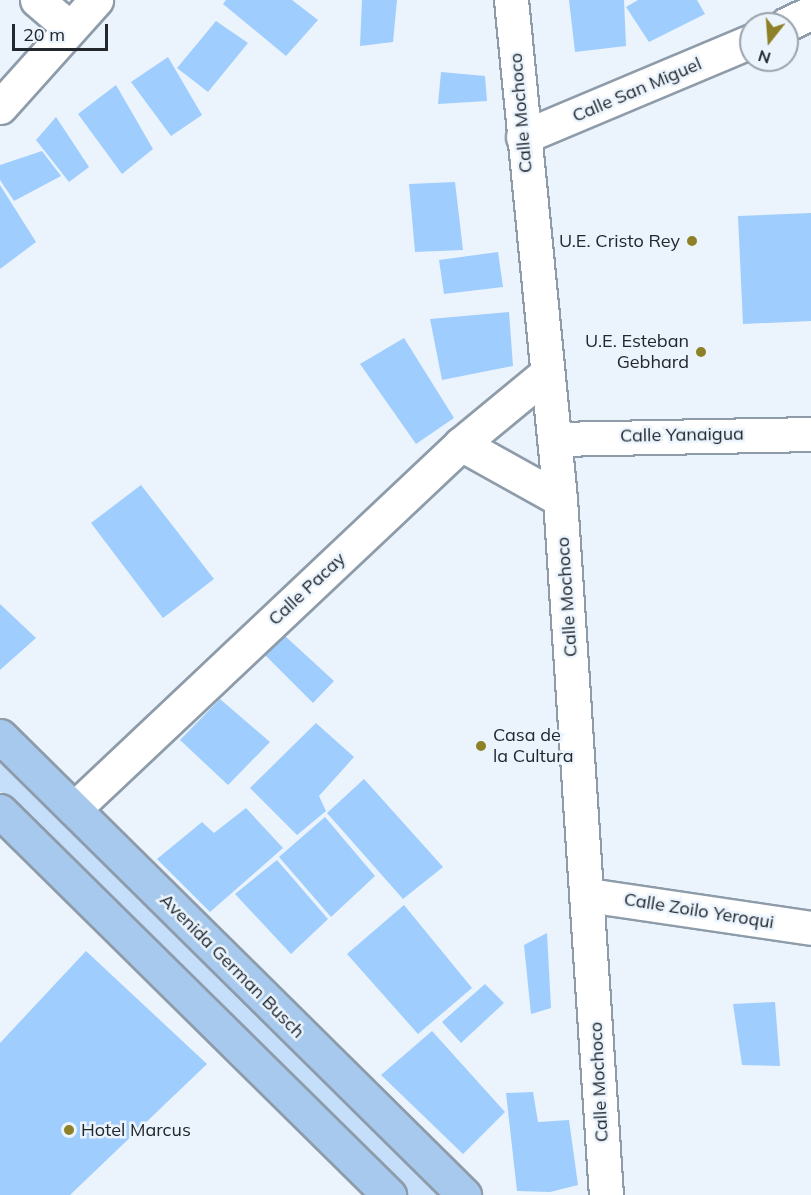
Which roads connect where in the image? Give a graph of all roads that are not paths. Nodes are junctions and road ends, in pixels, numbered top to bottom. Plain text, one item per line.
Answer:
1 (37, 0) edge
2 (96, 0) edge
3 (512, 0) edge
4 (70, 28) junction
5 (739, 46) edge
6 (0, 107) edge
7 (523, 137) junction
8 (546, 374) junction
9 (811, 434) edge
10 (554, 439) junction
11 (461, 444) junction
12 (560, 498) junction
13 (0, 736) edge
14 (74, 809) junction
15 (0, 811) edge
16 (588, 895) junction
17 (811, 928) edge
18 (389, 1195) edge
19 (464, 1195) edge
20 (606, 1195) edge

1 - 4 street
2 - 4 street
3 - 7 street, Calle Mochoco
4 - 6 street
5 - 7 street, Calle San Miguel
7 - 8 street, Calle Mochoco
8 - 10 street, Calle Mochoco
8 - 11 street, Calle Pacay
9 - 10 street, Calle Yanaigua
10 - 12 street, Calle Mochoco
11 - 12 street
11 - 14 street, Calle Pacay
12 - 16 street, Calle Mochoco
13 - 14 main road, Avenida German Busch
14 - 19 main road, Avenida German Busch
15 - 18 main road
16 - 17 street, Calle Zoilo Yeroqui
16 - 20 street, Calle Mochoco

